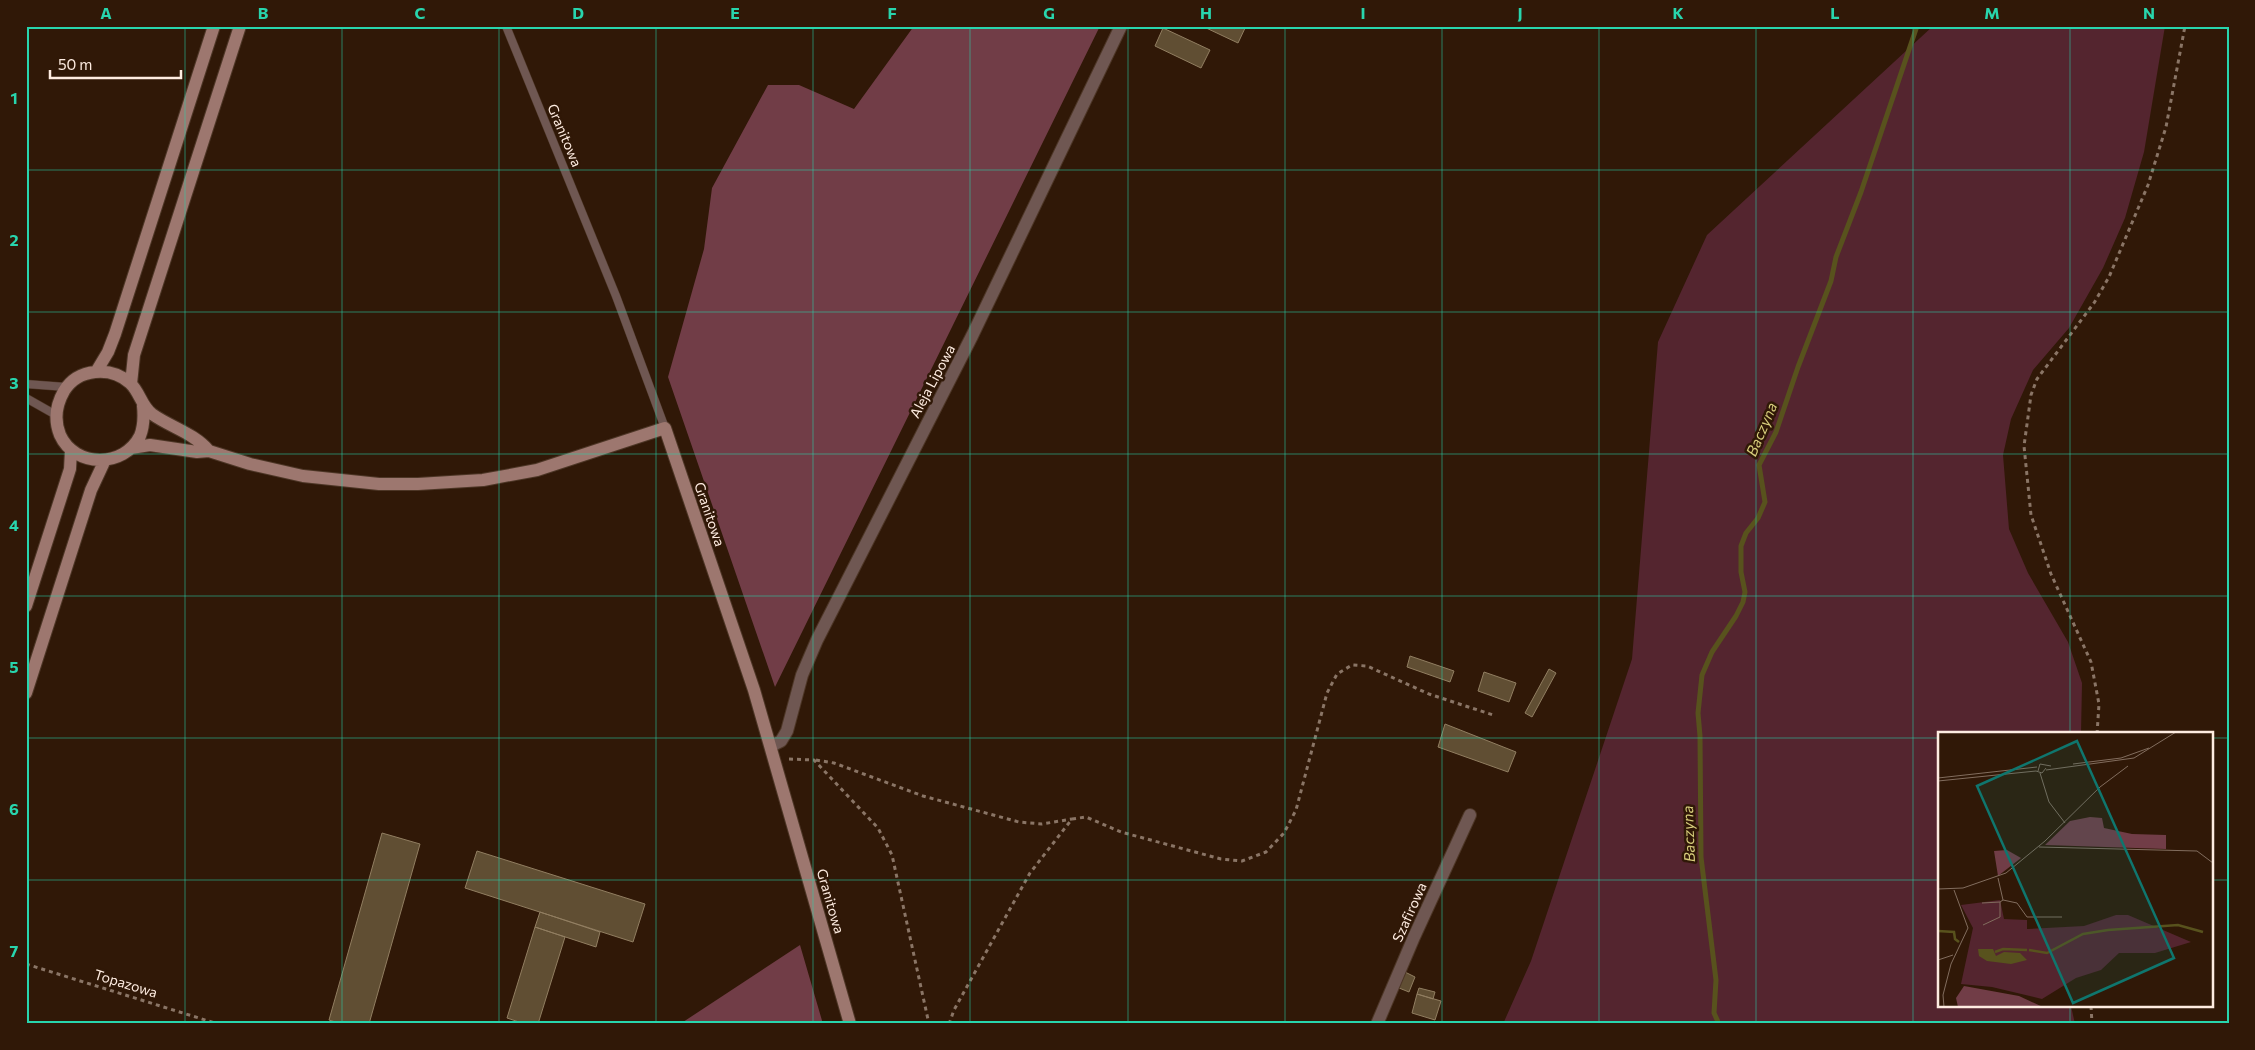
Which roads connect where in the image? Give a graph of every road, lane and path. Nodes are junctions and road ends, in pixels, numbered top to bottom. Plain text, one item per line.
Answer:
1 (214, 26) edge
2 (240, 26) edge
3 (506, 26) edge
4 (1121, 26) edge
5 (2186, 26) edge
6 (96, 372) junction
7 (26, 384) edge
8 (131, 384) junction
9 (66, 387) junction
10 (26, 398) edge
11 (144, 406) junction
12 (56, 415) junction
13 (665, 428) junction
14 (131, 448) junction
15 (71, 450) junction
16 (209, 451) junction
17 (105, 460) junction
18 (26, 606) edge
19 (26, 692) edge
20 (1493, 715) dead end
21 (2097, 732) edge
22 (773, 752) junction
23 (814, 760) junction
24 (1470, 815) dead end
25 (1072, 819) junction
26 (26, 964) edge
27 (2091, 1008) edge
28 (218, 1024) edge
29 (850, 1024) edge
30 (929, 1024) edge
31 (950, 1024) edge
32 (1377, 1024) edge
33 (2092, 1024) edge

1 - 6 main road
2 - 8 main road
3 - 13 lane, Granitowa
4 - 22 street, Aleja Lipowa
5 - 21 path
6 - 8 main road
6 - 9 main road
7 - 9 lane
8 - 11 main road
9 - 12 main road
10 - 12 lane
11 - 14 main road
11 - 16 main road
12 - 15 main road
13 - 16 main road
13 - 22 main road, Granitowa
14 - 16 main road
14 - 17 main road
15 - 17 main road
15 - 18 main road
17 - 19 main road
20 - 25 path
22 - 23 path
22 - 29 main road, Granitowa
23 - 25 path
23 - 30 path
24 - 32 street, Szafirowa
25 - 31 path
26 - 28 path, Topazowa
27 - 33 path

